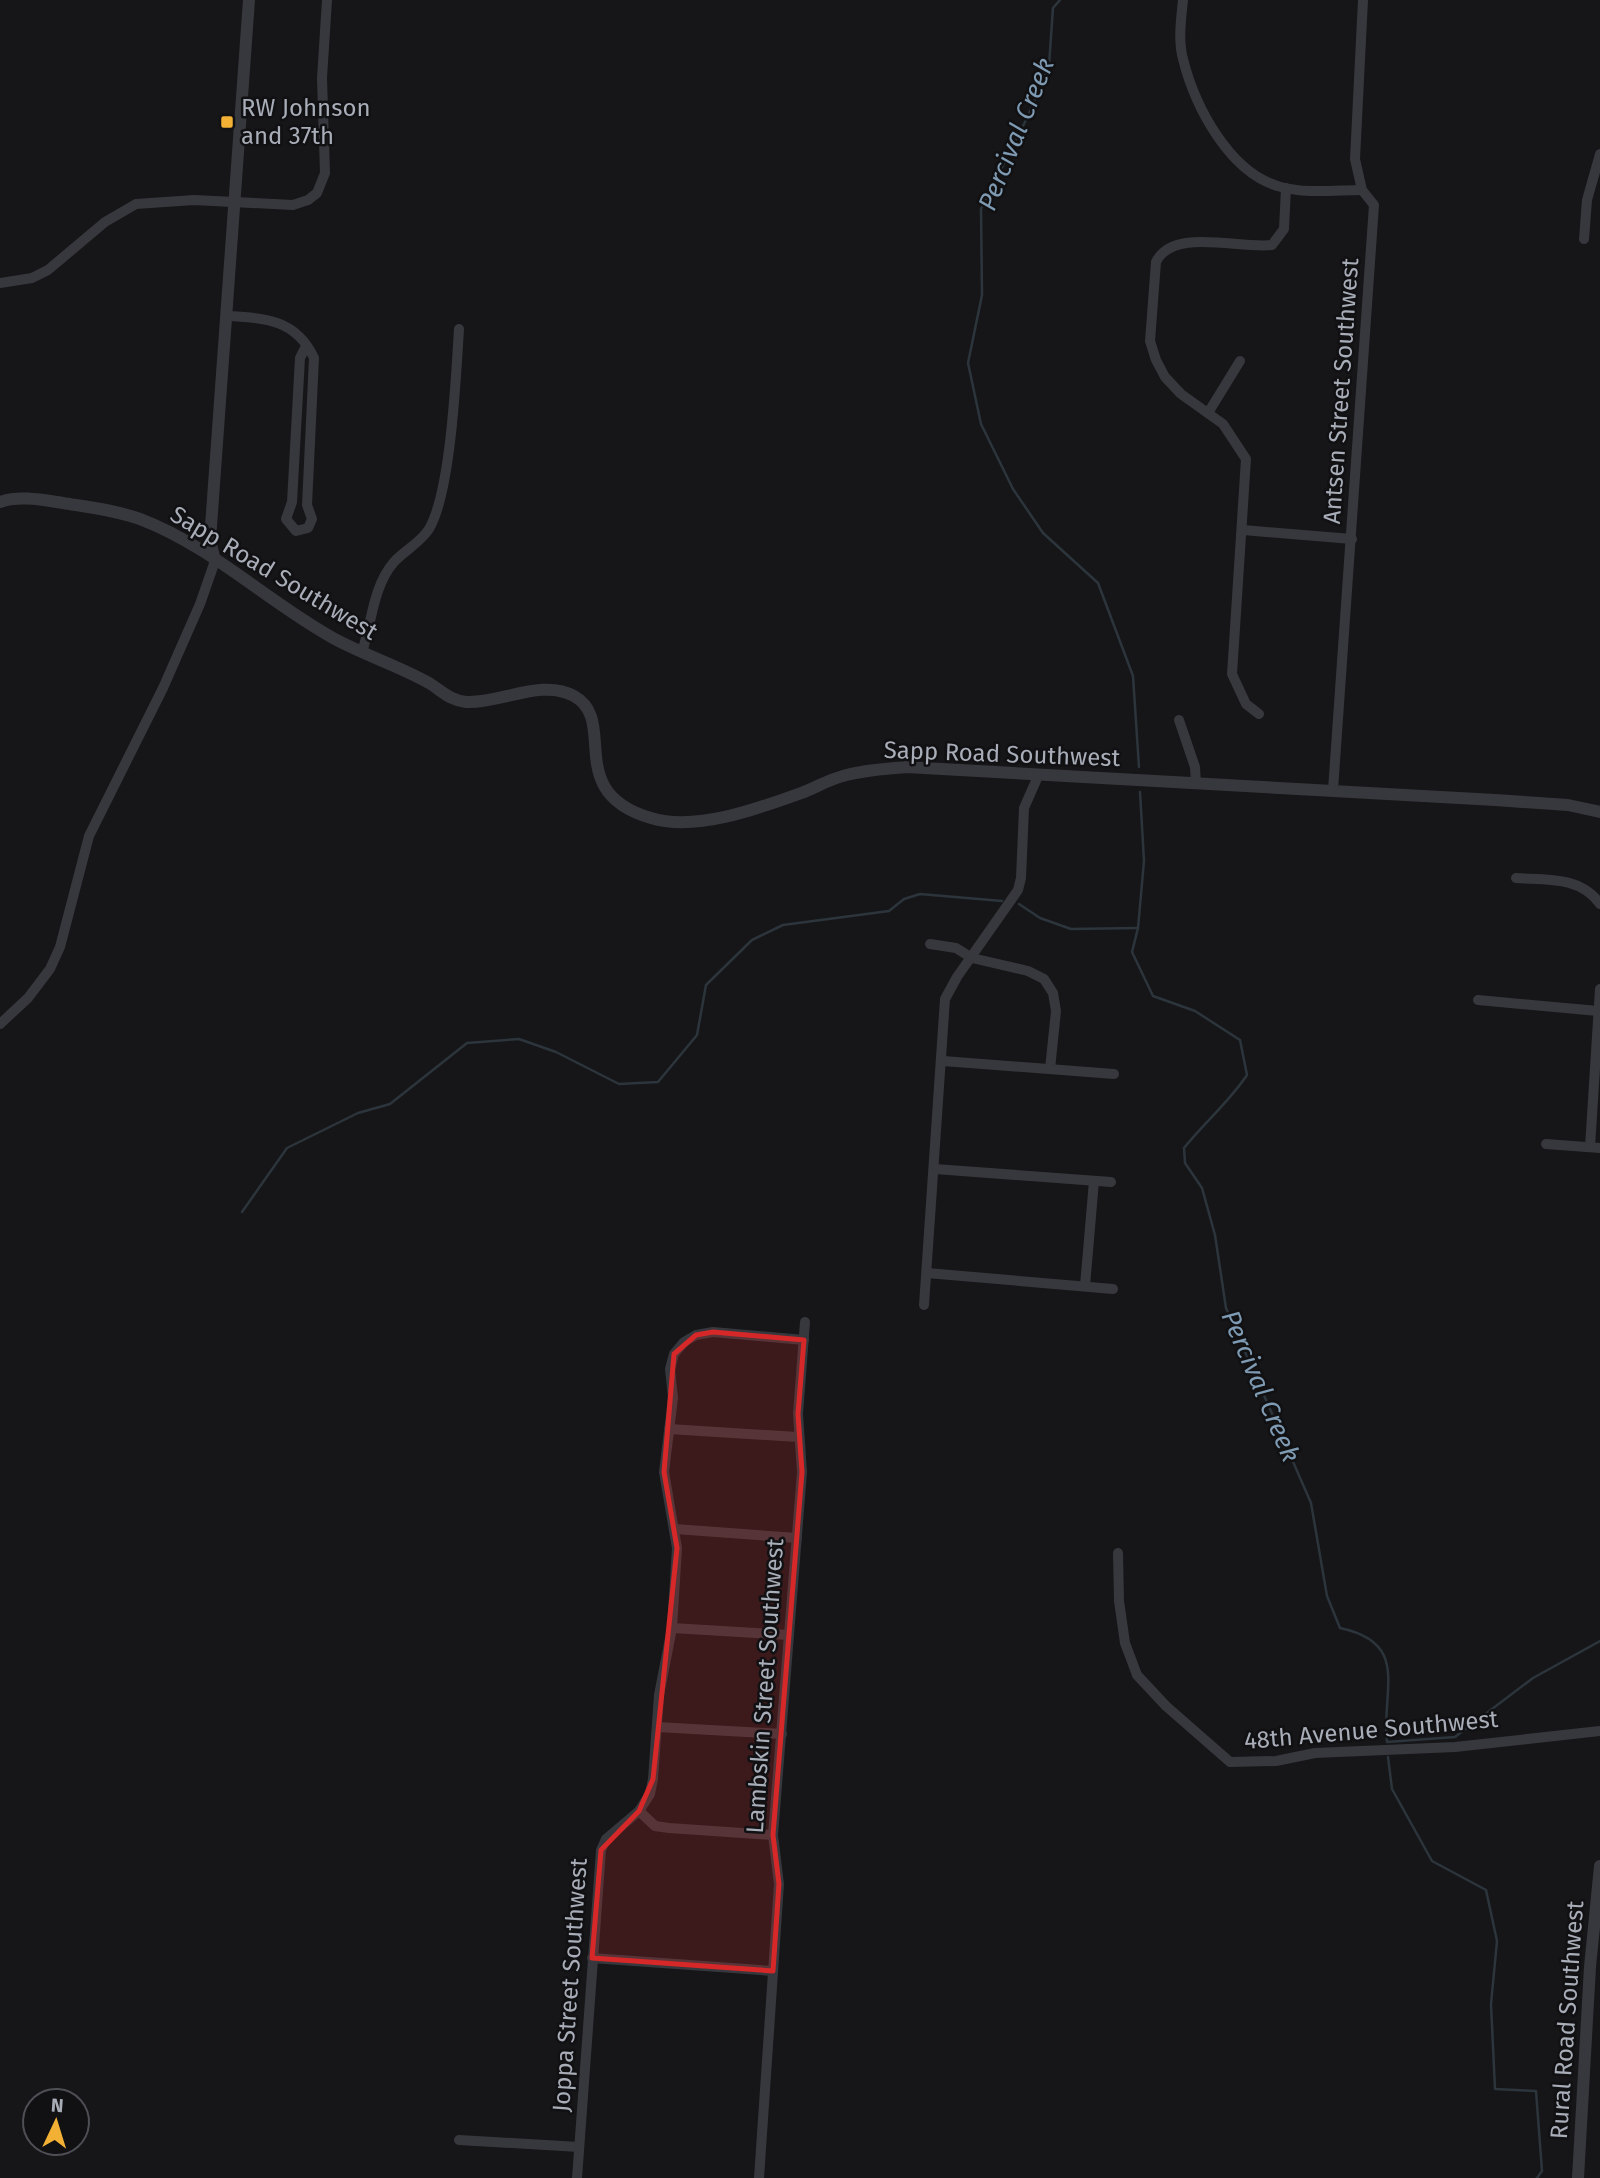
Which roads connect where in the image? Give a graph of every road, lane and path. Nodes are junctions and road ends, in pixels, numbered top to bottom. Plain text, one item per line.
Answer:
1 (249, 0) edge
2 (327, 0) edge
3 (1183, 0) edge
4 (1363, 0) edge
5 (1600, 154) edge
6 (1286, 188) junction
7 (1595, 189) edge
8 (1362, 191) junction
9 (233, 202) junction
10 (1584, 239) dead end
11 (0, 283) edge
12 (227, 316) junction
13 (458, 329) dead end
14 (306, 346) junction
15 (1241, 361) dead end
16 (1208, 412) junction
17 (0, 502) edge
18 (1242, 530) junction
19 (1352, 539) junction
20 (215, 561) junction
21 (362, 652) junction
22 (1259, 714) dead end
23 (1179, 720) dead end
24 (1039, 774) junction
25 (1196, 784) junction
26 (1333, 790) junction
27 (1600, 812) edge
28 (1516, 878) dead end
29 (1600, 904) edge
30 (930, 944) dead end
31 (972, 958) junction
32 (1600, 989) edge
33 (1478, 1000) dead end
34 (1598, 1011) junction
35 (0, 1024) edge
36 (943, 1061) junction
37 (1050, 1069) junction
38 (1114, 1074) dead end
39 (1546, 1144) dead end
40 (1595, 1148) edge
41 (935, 1168) junction
42 (1094, 1181) junction
43 (1111, 1182) dead end
44 (927, 1273) junction
45 (1085, 1286) junction
46 (1113, 1289) dead end
47 (924, 1305) dead end
48 (805, 1322) dead end
49 (804, 1339) junction
50 (669, 1429) junction
51 (798, 1437) junction
52 (675, 1529) junction
53 (797, 1538) junction
54 (1118, 1553) dead end
55 (672, 1628) junction
56 (789, 1635) junction
57 (657, 1727) junction
58 (1600, 1731) edge
59 (782, 1734) junction
60 (639, 1811) junction
61 (773, 1835) junction
62 (1600, 1866) edge
63 (592, 1958) junction
64 (773, 1971) junction
65 (459, 2140) dead end
66 (579, 2147) junction
67 (577, 2178) edge
68 (759, 2178) edge
69 (1577, 2178) edge

1 - 9 street
2 - 9 street
3 - 6 street
4 - 8 street, Antsen Street Southwest
5 - 7 street
6 - 8 street
6 - 16 street
7 - 10 street
8 - 19 street, Antsen Street Southwest
9 - 11 street
9 - 12 street
12 - 14 street
12 - 20 street
13 - 21 street
14 - 14 street
15 - 16 street
16 - 18 street
17 - 20 street, Sapp Road Southwest
18 - 19 street
18 - 22 street
19 - 26 street, Antsen Street Southwest
20 - 21 street, Sapp Road Southwest
20 - 35 street
21 - 24 street, Sapp Road Southwest
23 - 25 street
24 - 25 street, Sapp Road Southwest
24 - 31 street
25 - 26 street, Sapp Road Southwest
26 - 27 street, Sapp Road Southwest
28 - 29 street
30 - 31 street
31 - 36 street
31 - 37 street
32 - 34 street
33 - 34 street
34 - 40 street
36 - 37 street
36 - 41 street
37 - 38 street
39 - 40 street
41 - 42 street
41 - 44 street
42 - 43 street
42 - 45 street
44 - 45 street
44 - 47 street
45 - 46 street
48 - 49 street, Lambskin Street Southwest
49 - 50 street
49 - 51 street, Lambskin Street Southwest
50 - 51 street
50 - 52 street
51 - 53 street, Lambskin Street Southwest
52 - 53 street
52 - 55 street
53 - 56 street, Lambskin Street Southwest
54 - 58 street, 48th Avenue Southwest
55 - 56 street
55 - 57 street
56 - 59 street, Lambskin Street Southwest
57 - 59 street
57 - 60 street
59 - 61 street, Lambskin Street Southwest
60 - 61 street
60 - 63 street, Joppa Street Southwest
61 - 64 street, Lambskin Street Southwest
62 - 69 street, Rural Road Southwest
63 - 64 street
63 - 66 street, Joppa Street Southwest
64 - 68 street, Lambskin Street Southwest
65 - 66 street
66 - 67 street, Joppa Street Southwest

